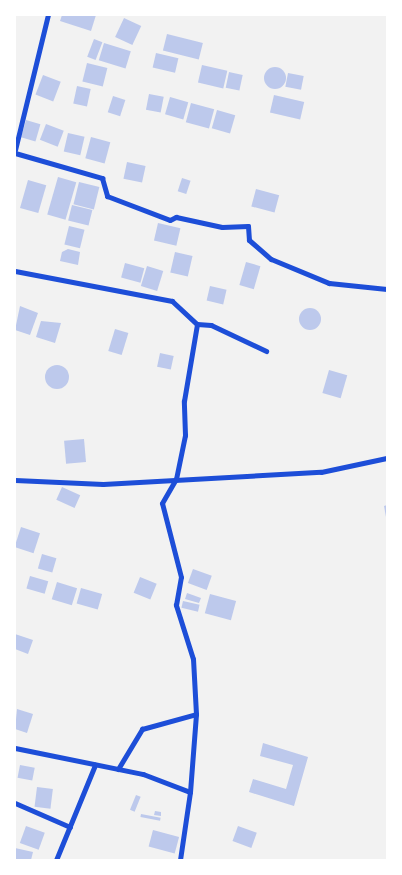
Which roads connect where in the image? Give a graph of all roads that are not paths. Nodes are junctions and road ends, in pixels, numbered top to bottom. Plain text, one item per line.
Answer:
1 (48, 15) edge
2 (15, 152) edge
3 (15, 271) edge
4 (387, 289) edge
5 (197, 324) junction
6 (266, 351) dead end
7 (387, 458) edge
8 (176, 479) junction
9 (15, 480) edge
10 (196, 714) junction
11 (15, 748) edge
12 (95, 765) junction
13 (118, 770) junction
14 (190, 792) junction
15 (15, 803) edge
16 (70, 827) junction
17 (56, 860) edge
18 (180, 860) edge

1 - 2 street
2 - 4 street
3 - 5 street
5 - 6 street
5 - 8 street
7 - 8 street
8 - 9 street
8 - 10 street
10 - 13 street
10 - 14 street
11 - 12 street
12 - 13 street
12 - 16 street
13 - 14 street
14 - 18 street
15 - 16 street
16 - 17 street

